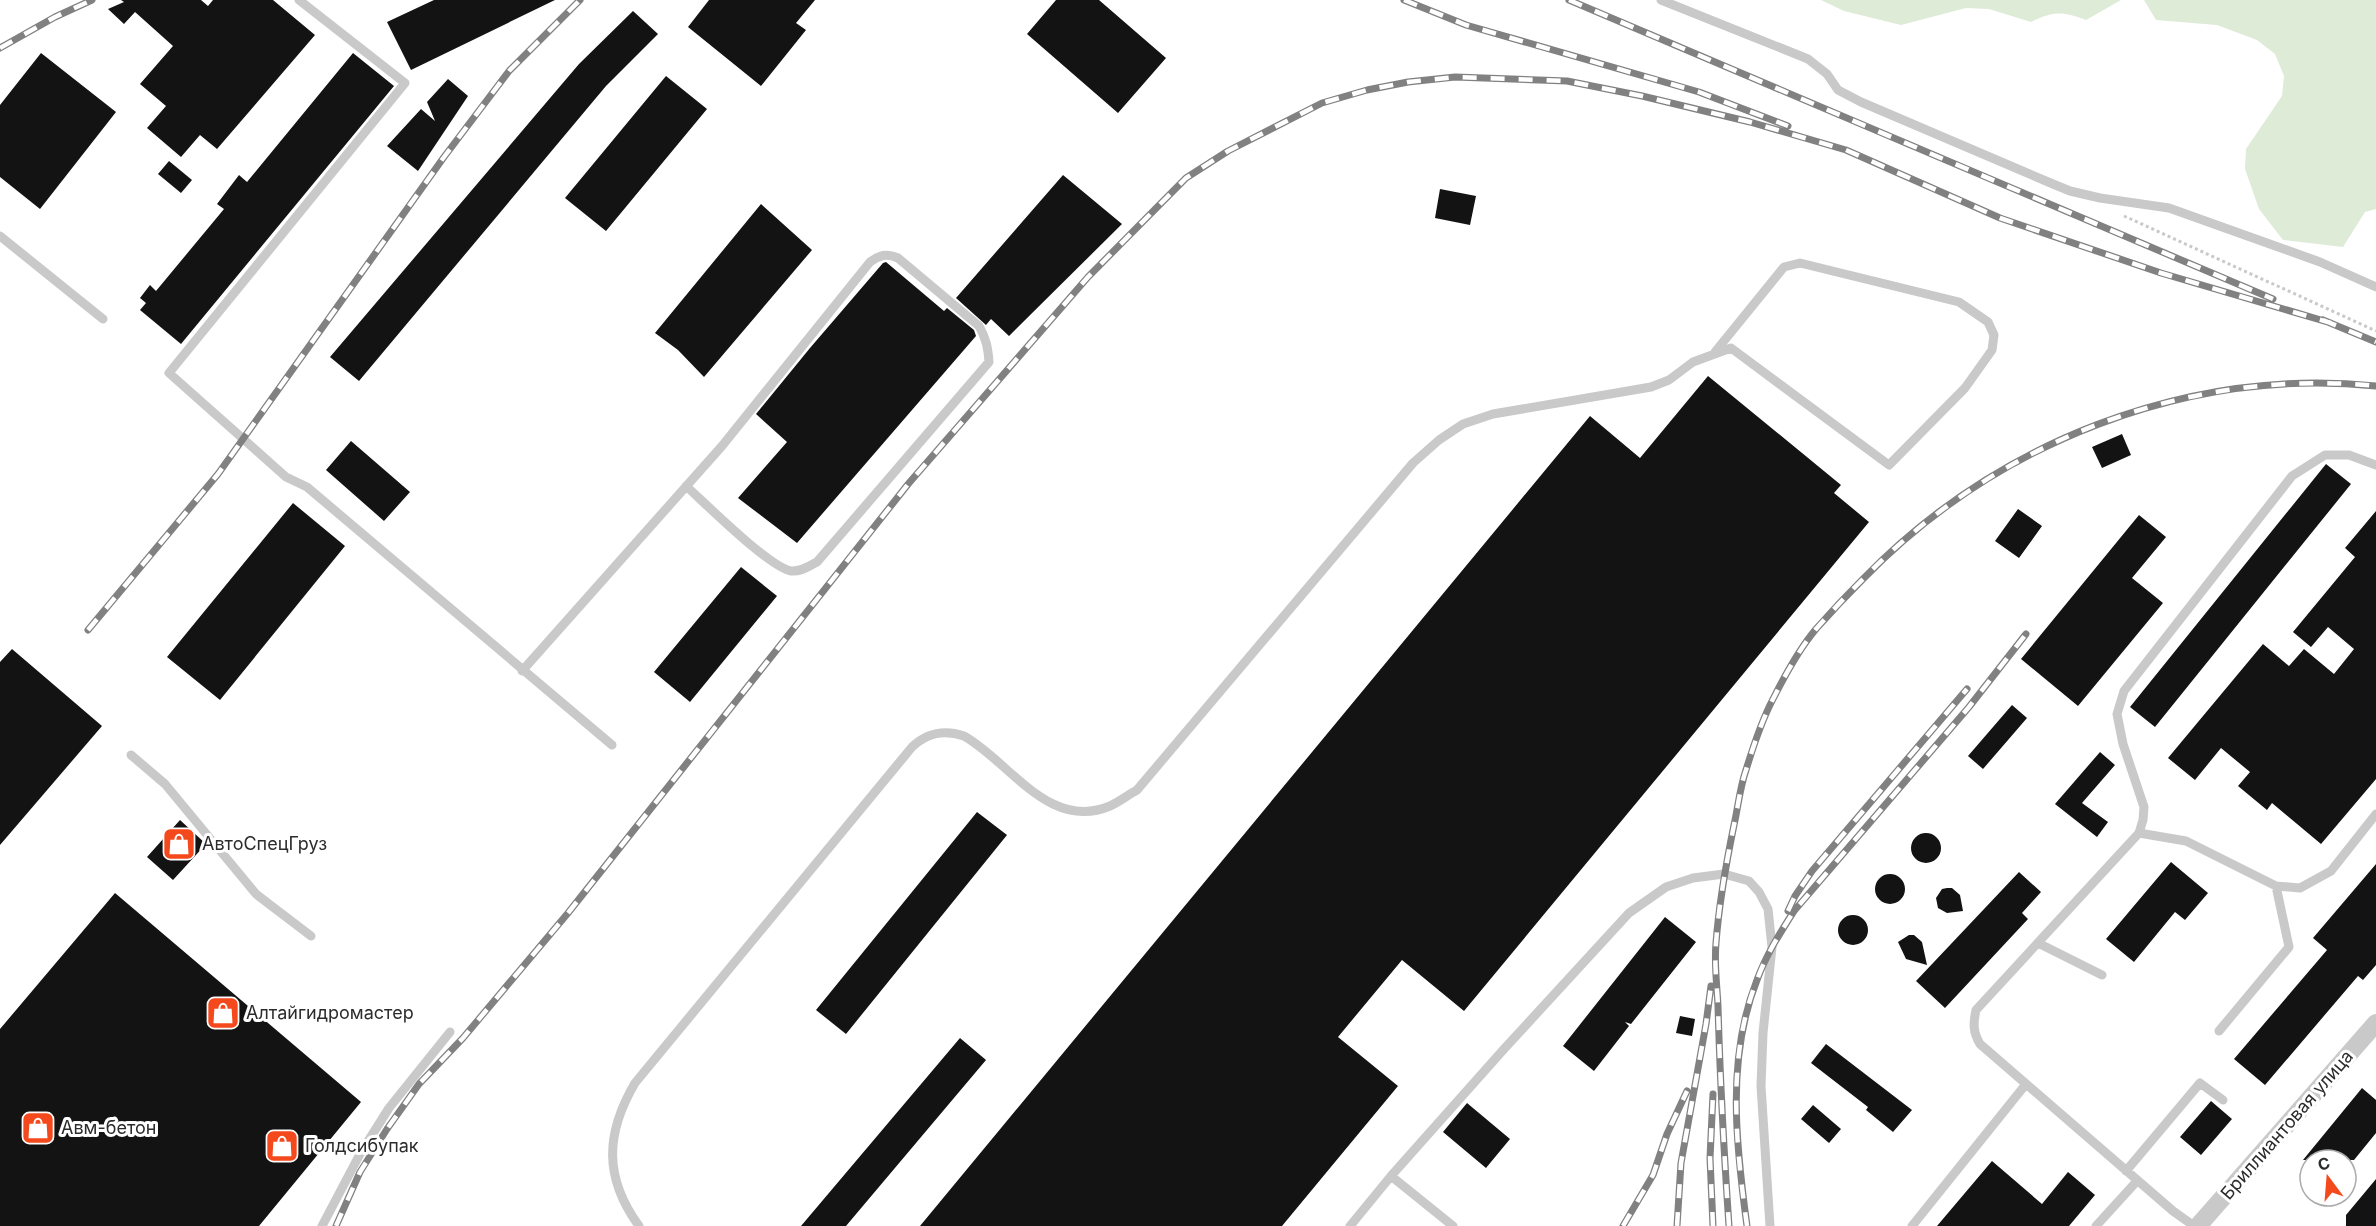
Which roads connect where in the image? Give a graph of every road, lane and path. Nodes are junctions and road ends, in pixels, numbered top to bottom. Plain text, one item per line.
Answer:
1 (299, 0) edge
2 (1661, 0) edge
3 (2117, 213) dead end
4 (0, 236) edge
5 (2376, 287) edge
6 (103, 319) dead end
7 (2376, 330) edge
8 (1715, 352) junction
9 (2376, 465) edge
10 (686, 486) junction
11 (522, 671) junction
12 (612, 745) dead end
13 (131, 755) dead end
14 (2376, 814) edge
15 (2139, 833) junction
16 (2276, 886) junction
17 (311, 936) dead end
18 (2037, 943) junction
19 (2102, 975) dead end
20 (2376, 1023) edge
21 (2219, 1030) dead end
22 (450, 1032) dead end
23 (2026, 1084) junction
24 (2223, 1100) dead end
25 (2126, 1171) junction
26 (1391, 1176) junction
27 (2137, 1180) junction
28 (322, 1226) edge
29 (639, 1226) edge
30 (1350, 1226) edge
31 (1453, 1226) edge
32 (1770, 1226) edge
33 (1912, 1226) edge
34 (2096, 1226) edge
35 (2196, 1226) edge

1 - 11 lane
2 - 5 lane
3 - 7 path
4 - 6 lane
8 - 8 lane
8 - 29 lane
9 - 15 lane
10 - 10 lane
10 - 11 lane
11 - 12 lane
13 - 17 lane
14 - 16 lane
15 - 16 lane
15 - 18 lane
16 - 21 lane
18 - 19 lane
18 - 23 lane
20 - 35 street, Бриллиантовая улица
22 - 28 lane
23 - 25 lane
23 - 33 lane
24 - 25 lane
25 - 27 lane
26 - 30 lane
26 - 31 lane
26 - 32 lane
27 - 34 lane
27 - 35 lane

